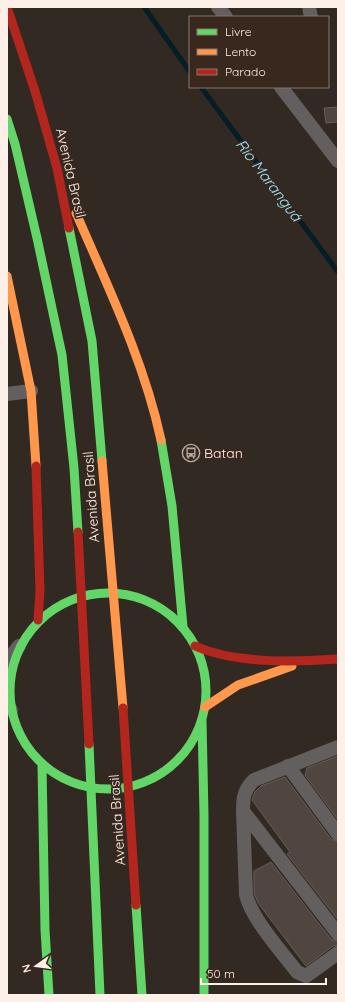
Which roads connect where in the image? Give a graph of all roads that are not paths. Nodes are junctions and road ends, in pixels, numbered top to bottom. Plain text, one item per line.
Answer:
1 (7, 7) edge
2 (218, 7) edge
3 (225, 16) edge
4 (282, 88) edge
5 (7, 119) edge
6 (338, 161) edge
7 (57, 168) junction
8 (7, 276) edge
9 (31, 391) junction
10 (7, 394) edge
11 (38, 620) junction
12 (183, 626) junction
13 (19, 646) junction
14 (195, 646) junction
15 (338, 659) edge
16 (7, 660) edge
17 (305, 661) junction
18 (205, 707) junction
19 (9, 708) edge
20 (202, 720) junction
21 (338, 747) edge
22 (42, 765) junction
23 (288, 766) junction
24 (243, 811) junction
25 (338, 834) edge
26 (338, 934) edge
27 (338, 953) edge
28 (49, 995) edge
29 (100, 995) edge
30 (142, 995) edge
31 (204, 995) edge

1 - 7 main road, Avenida Brasil
2 - 3 street
4 - 6 street
5 - 29 main road, Avenida Brasil
7 - 12 main road
7 - 30 main road, Avenida Brasil
8 - 9 main road
9 - 10 street
9 - 11 main road
11 - 12 main road
11 - 13 main road
12 - 14 main road
13 - 16 street
13 - 19 main road
14 - 17 main road
14 - 18 main road
15 - 17 main road
17 - 18 main road
18 - 20 main road
19 - 22 main road
20 - 22 main road
20 - 31 main road
21 - 23 street
22 - 28 main road
23 - 24 street
23 - 25 street
24 - 26 street
24 - 27 street

